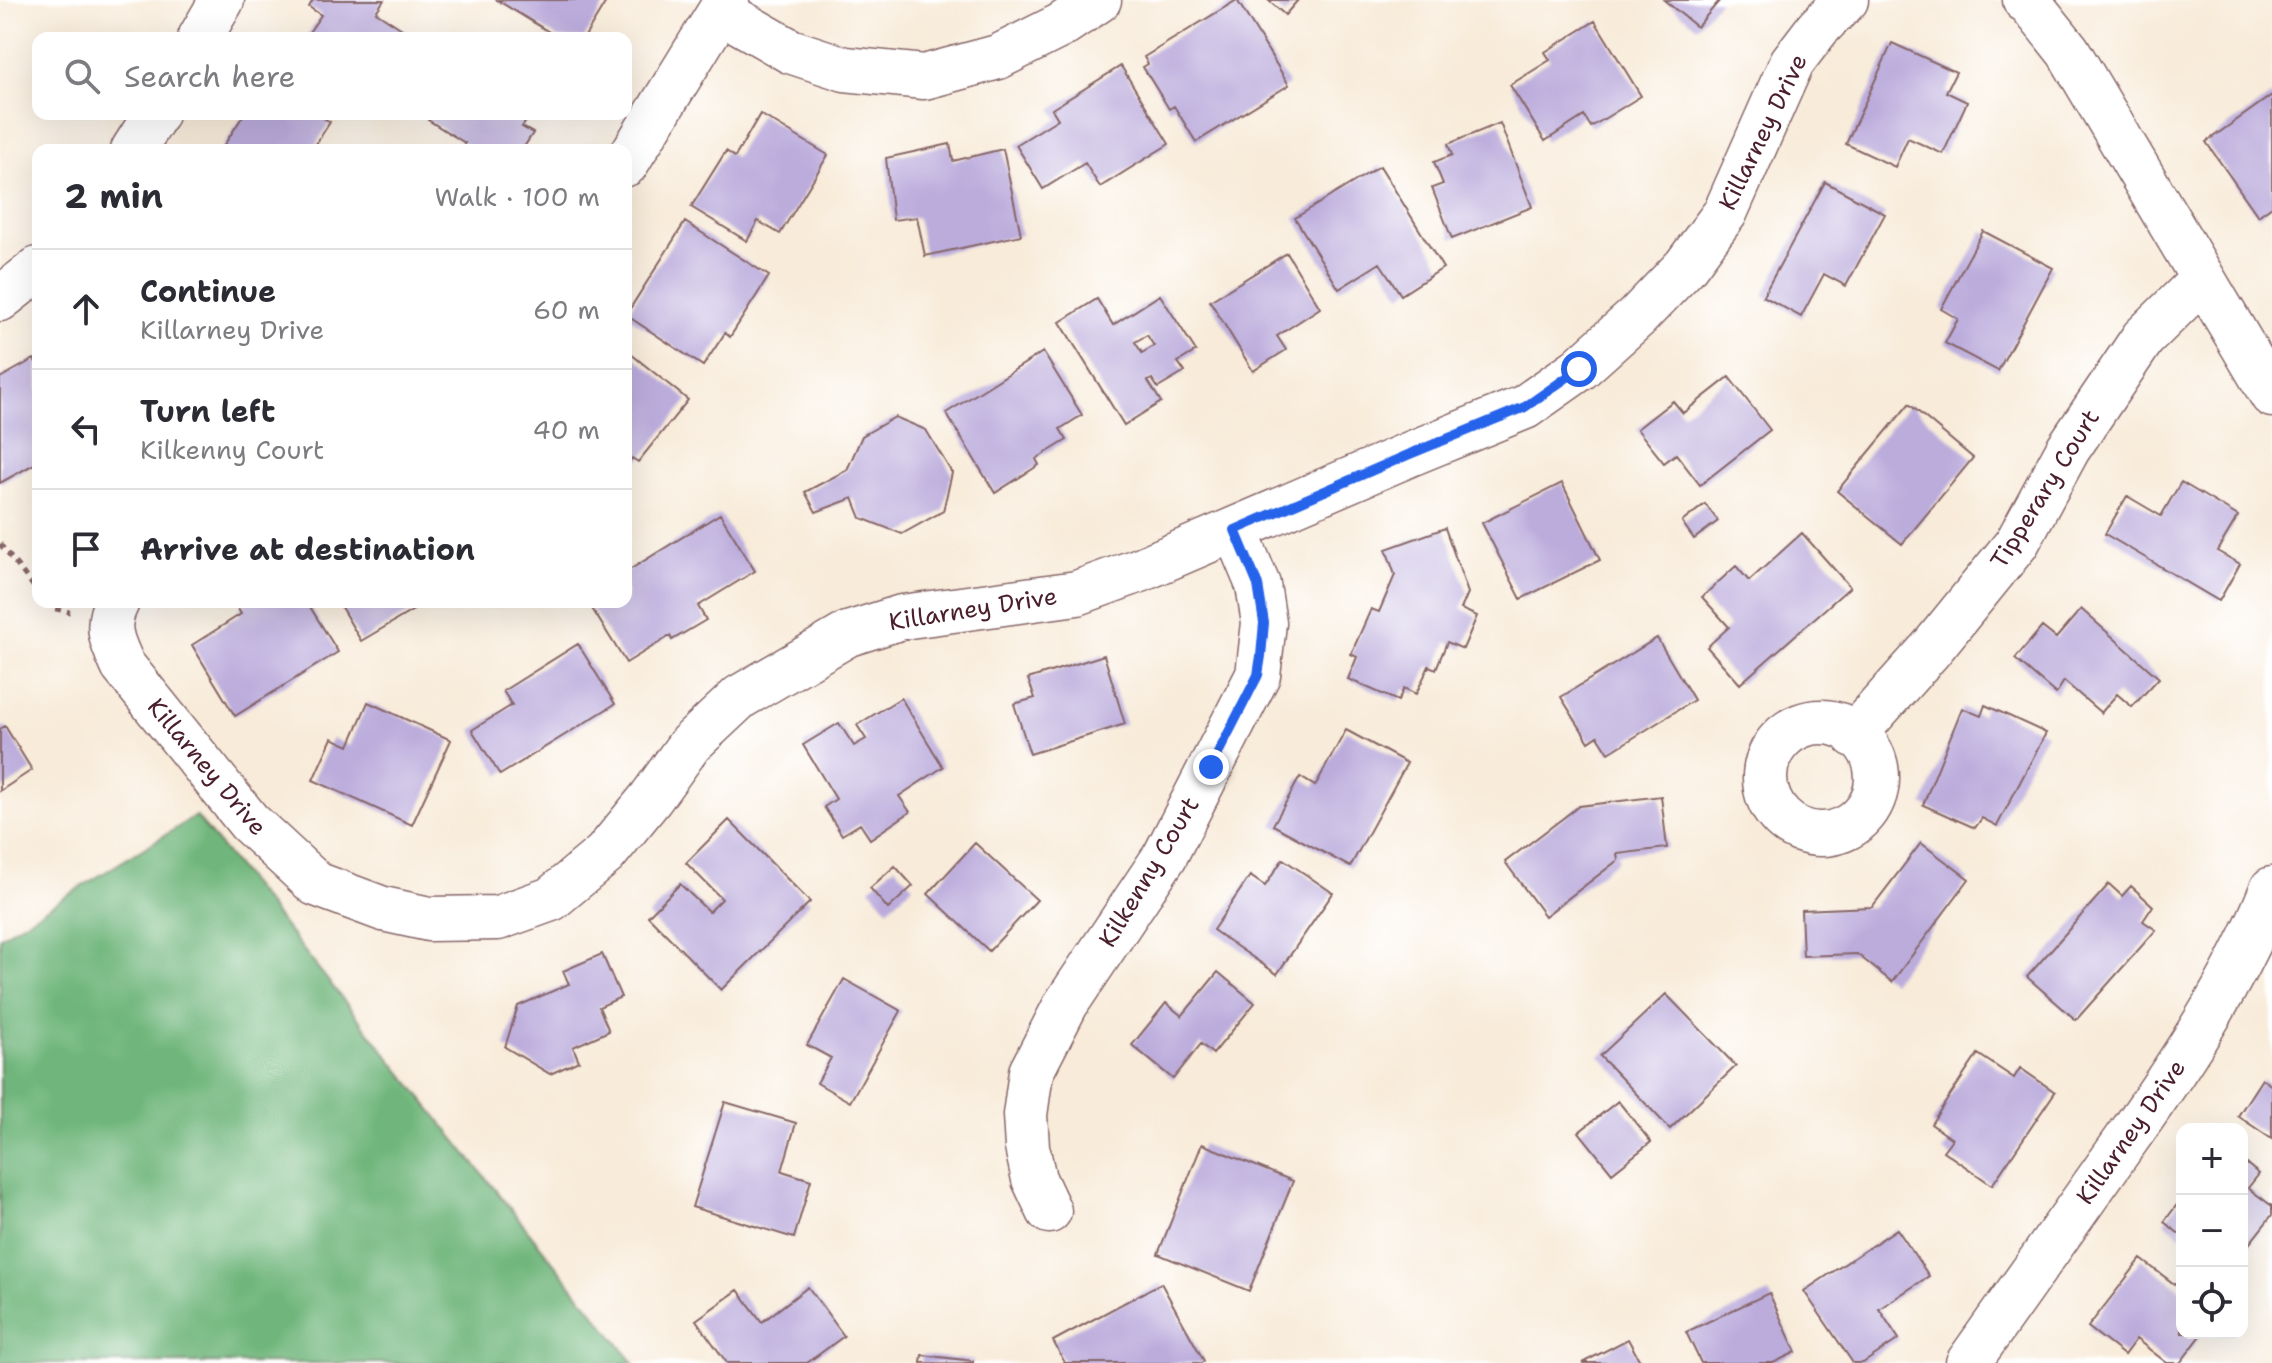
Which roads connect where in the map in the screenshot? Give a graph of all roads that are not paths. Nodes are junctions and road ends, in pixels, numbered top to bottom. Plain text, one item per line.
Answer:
1 (222, 0) edge
2 (1099, 0) edge
3 (1846, 0) edge
4 (2025, 0) edge
5 (724, 6) edge
6 (203, 32) edge
7 (152, 120) edge
8 (137, 144) edge
9 (632, 154) edge
10 (32, 274) edge
11 (2202, 280) junction
12 (0, 299) edge
13 (2272, 395) edge
14 (1235, 530) junction
15 (113, 610) edge
16 (1854, 735) dead end
17 (2272, 889) edge
18 (1049, 1211) dead end
19 (1968, 1363) edge

1 - 6 street
2 - 5 street
3 - 14 street, Killarney Drive
4 - 11 street
5 - 9 street
7 - 8 street
10 - 12 street
11 - 13 street
11 - 16 street, Tipperary Court
14 - 15 street, Killarney Drive
14 - 18 street, Kilkenny Court
17 - 19 street, Killarney Drive

